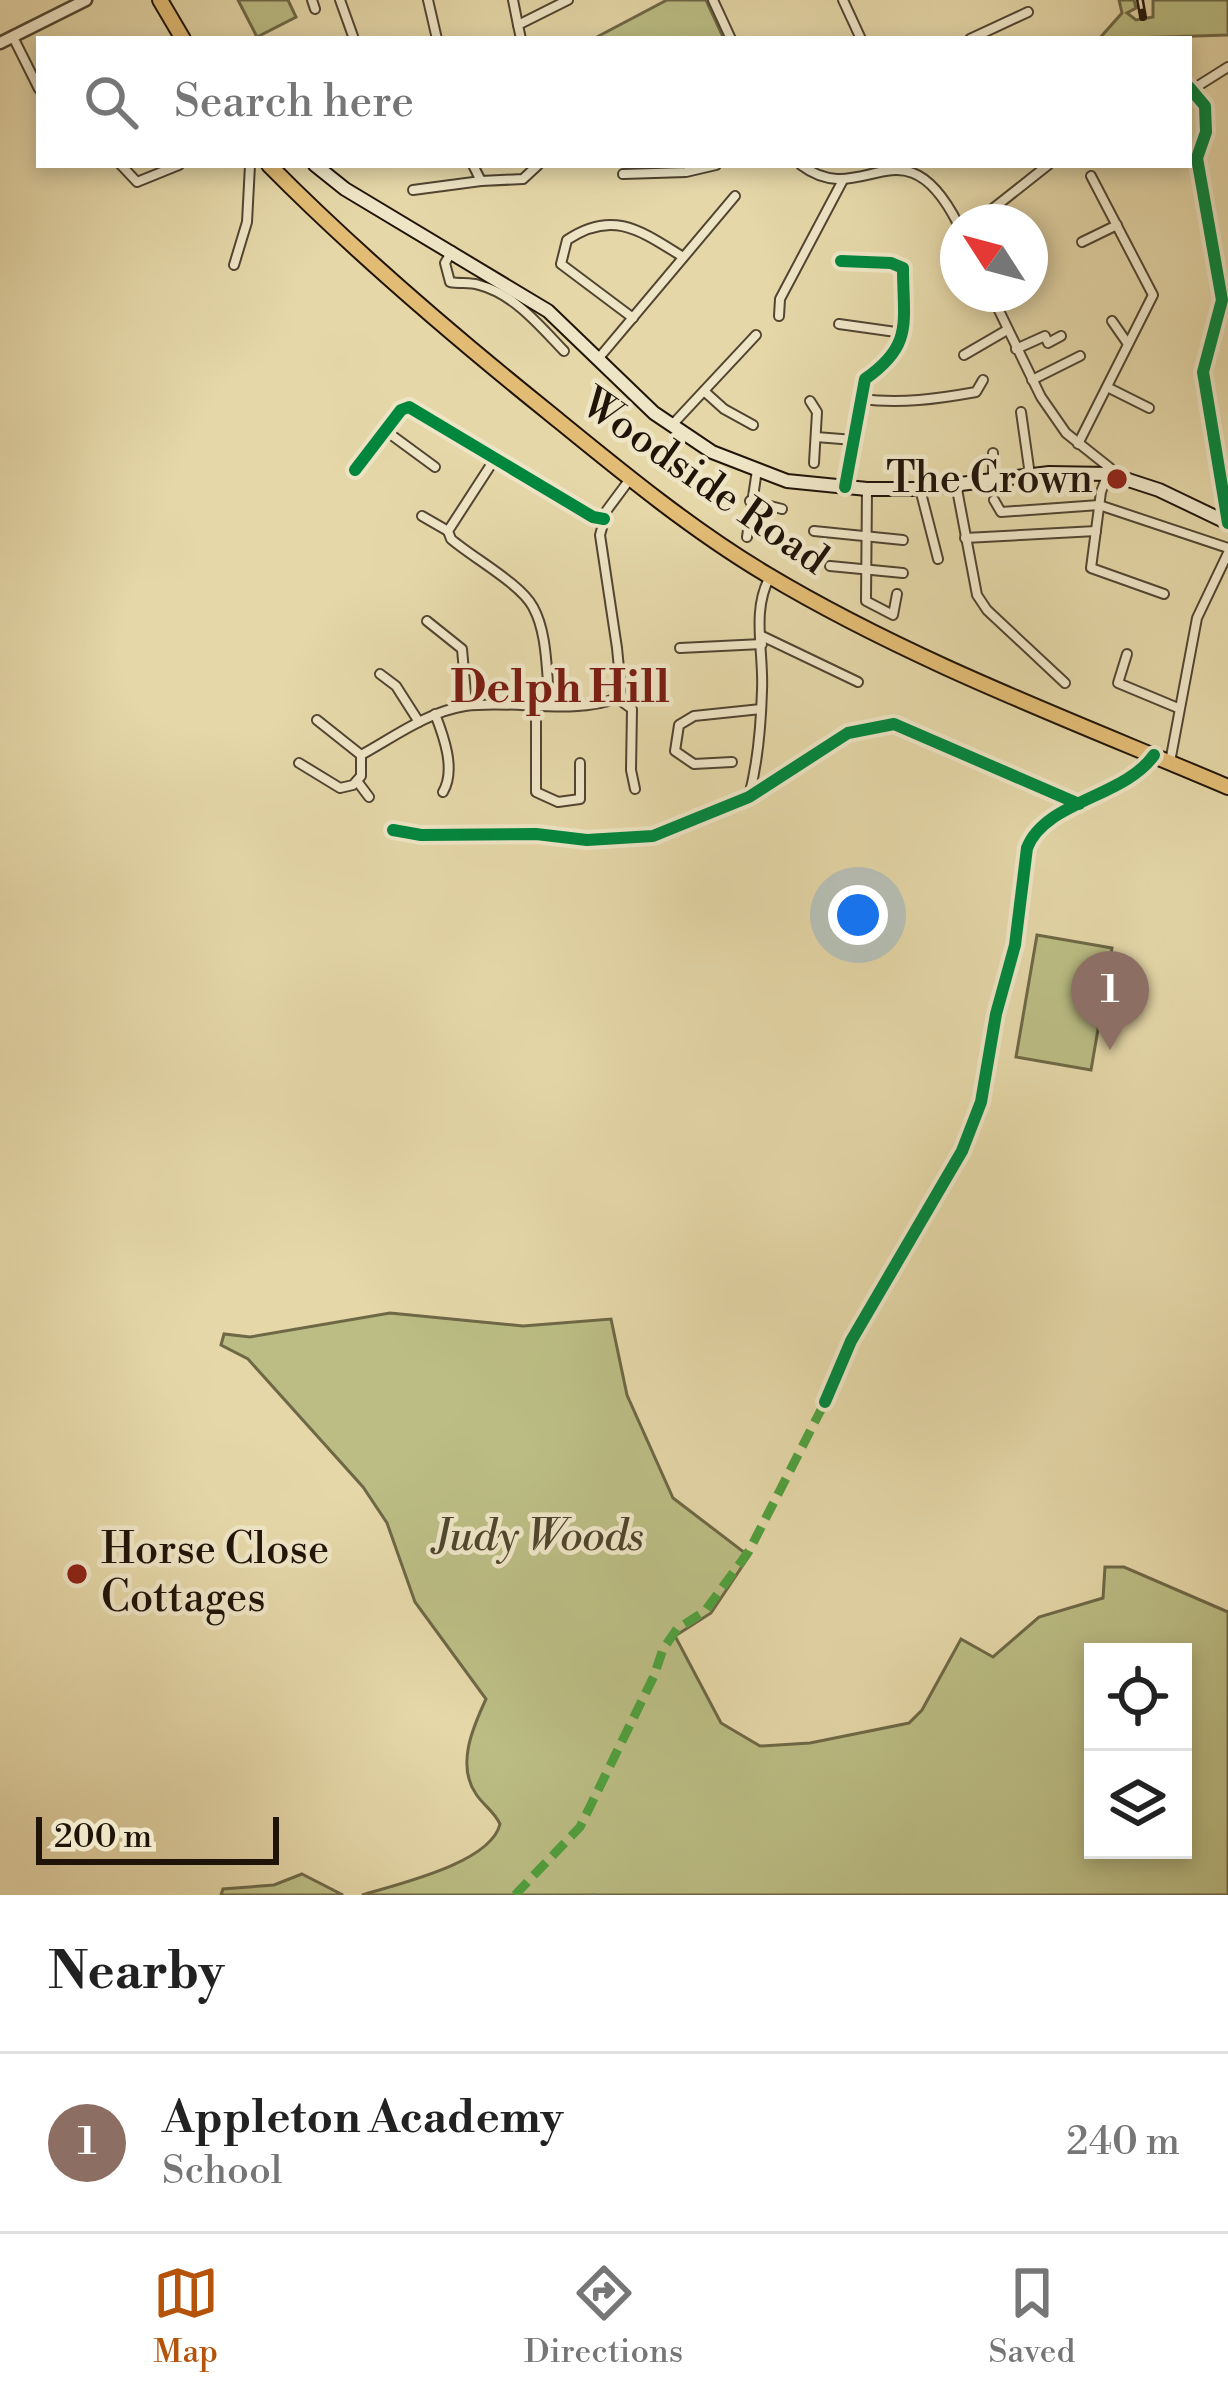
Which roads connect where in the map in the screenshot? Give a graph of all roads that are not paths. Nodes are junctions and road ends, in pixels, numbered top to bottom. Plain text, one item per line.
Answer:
1 (85, 0) edge
2 (160, 0) edge
3 (340, 0) edge
4 (428, 0) edge
5 (513, 0) edge
6 (568, 0) edge
7 (713, 0) edge
8 (843, 0) edge
9 (1028, 12) dead end
10 (518, 25) junction
11 (181, 36) edge
12 (353, 36) edge
13 (436, 36) edge
14 (520, 36) edge
15 (730, 36) edge
16 (860, 36) edge
17 (976, 36) edge
18 (13, 37) junction
19 (0, 44) edge
20 (1228, 67) edge
21 (36, 82) edge
22 (1192, 87) edge
23 (1192, 89) edge
24 (124, 168) edge
25 (172, 168) edge
26 (250, 168) edge
27 (272, 168) edge
28 (319, 168) edge
29 (474, 168) edge
30 (535, 168) edge
31 (687, 168) edge
32 (804, 168) edge
33 (1044, 168) edge
34 (622, 174) dead end
35 (1091, 176) dead end
36 (842, 180) junction
37 (481, 181) junction
38 (413, 190) dead end
39 (735, 196) dead end
40 (945, 204) edge
41 (999, 204) edge
42 (1117, 225) junction
43 (1082, 242) dead end
44 (452, 250) junction
45 (683, 257) junction
46 (841, 262) dead end
47 (235, 265) dead end
48 (999, 312) edge
49 (779, 316) dead end
50 (633, 318) junction
51 (1112, 321) dead end
52 (839, 324) dead end
53 (1007, 330) junction
54 (903, 333) junction
55 (756, 335) dead end
56 (1061, 336) dead end
57 (1128, 344) junction
58 (1016, 349) junction
59 (564, 350) dead end
60 (964, 355) dead end
61 (1080, 356) dead end
62 (598, 359) junction
63 (983, 380) dead end
64 (1032, 380) junction
65 (1107, 387) junction
66 (704, 391) junction
67 (861, 399) junction
68 (810, 400) dead end
69 (1149, 408) dead end
70 (1021, 412) dead end
71 (672, 425) junction
72 (753, 425) dead end
73 (386, 431) junction
74 (816, 436) junction
75 (854, 440) junction
76 (1078, 444) junction
77 (993, 453) dead end
78 (494, 460) junction
79 (814, 463) dead end
80 (435, 467) dead end
81 (355, 470) dead end
82 (757, 470) junction
83 (1110, 474) junction
84 (1030, 475) junction
85 (630, 479) junction
86 (993, 480) junction
87 (956, 484) junction
88 (845, 487) junction
89 (920, 489) junction
90 (867, 490) junction
91 (994, 500) dead end
92 (751, 501) junction
93 (1099, 505) junction
94 (782, 509) dead end
95 (422, 517) dead end
96 (604, 519) junction
97 (1228, 523) edge
98 (448, 531) junction
99 (814, 531) dead end
100 (1096, 532) junction
101 (747, 537) dead end
102 (965, 538) junction
103 (866, 539) junction
104 (903, 540) dead end
105 (1228, 551) edge
106 (938, 559) dead end
107 (830, 566) dead end
108 (866, 569) junction
109 (903, 573) dead end
110 (770, 577) junction
111 (897, 594) dead end
112 (1164, 594) dead end
113 (427, 621) dead end
114 (762, 640) junction
115 (680, 648) dead end
116 (1127, 654) dead end
117 (380, 674) dead end
118 (857, 682) dead end
119 (1065, 683) dead end
120 (616, 698) junction
121 (536, 704) junction
122 (550, 704) junction
123 (467, 705) junction
124 (1178, 708) junction
125 (761, 709) junction
126 (435, 714) junction
127 (317, 719) dead end
128 (419, 722) junction
129 (361, 755) junction
130 (1154, 755) junction
131 (1170, 762) junction
132 (299, 763) dead end
133 (731, 763) dead end
134 (580, 764) dead end
135 (357, 781) junction
136 (1228, 787) edge
137 (635, 789) dead end
138 (443, 792) dead end
139 (370, 797) dead end
140 (749, 797) junction
141 (1079, 804) junction
142 (393, 830) dead end
143 (825, 1402) dead end

1 - 18 street
2 - 11 main road
3 - 12 street
4 - 13 street
5 - 10 street
6 - 10 street
7 - 15 street
8 - 16 street
9 - 17 street
10 - 14 street
18 - 19 street
18 - 21 street
20 - 22 street
23 - 97 street
24 - 25 street
26 - 47 street
27 - 85 main road, Woodside Road
28 - 44 main road
29 - 37 street
30 - 37 street
31 - 34 street
32 - 36 street
33 - 41 street
35 - 42 street
36 - 40 street
36 - 49 street
37 - 38 street
39 - 45 street
42 - 43 street
42 - 57 street
44 - 59 street
44 - 62 main road
45 - 50 street
45 - 50 street
46 - 54 street
48 - 53 street
50 - 62 street
51 - 57 street
52 - 54 street
53 - 58 street
53 - 60 street
54 - 67 street
55 - 66 street
56 - 58 street
57 - 65 street
58 - 64 street
61 - 64 street
62 - 71 main road
63 - 67 street
64 - 76 street
65 - 69 street
65 - 76 street
66 - 71 street
66 - 72 street
67 - 75 street
68 - 74 street
70 - 84 street
71 - 82 main road
73 - 78 street
73 - 80 street
73 - 81 street
74 - 75 street
74 - 79 street
75 - 88 street
76 - 83 street
77 - 86 street
78 - 96 street
78 - 98 street
82 - 88 main road
82 - 92 street
83 - 84 main road
83 - 93 street
83 - 97 main road
84 - 86 main road
85 - 96 street
85 - 110 main road, Woodside Road
86 - 87 main road
87 - 89 main road
87 - 102 street
88 - 90 main road
89 - 90 main road
89 - 106 street
90 - 103 street
91 - 93 street
92 - 94 street
92 - 101 street
93 - 100 street
93 - 105 street
95 - 98 street
96 - 120 street
98 - 122 street
99 - 103 street
100 - 102 street
100 - 112 street
102 - 119 street
103 - 104 street
103 - 108 street
105 - 124 street
107 - 108 street
108 - 109 street
108 - 111 street
110 - 114 street
110 - 130 main road, Woodside Road
113 - 123 street
114 - 115 street
114 - 118 street
114 - 125 street
116 - 124 street
117 - 128 street
120 - 122 street
120 - 137 street
121 - 122 street
121 - 123 street
121 - 134 street
123 - 126 street
124 - 131 street
125 - 133 street
125 - 140 street
126 - 128 street
126 - 138 street
127 - 129 street
128 - 129 street
129 - 135 street
130 - 131 main road, Woodside Road
130 - 141 street
131 - 136 main road, Woodside Road
132 - 135 street
135 - 139 street
140 - 141 street
140 - 142 street
141 - 143 street

